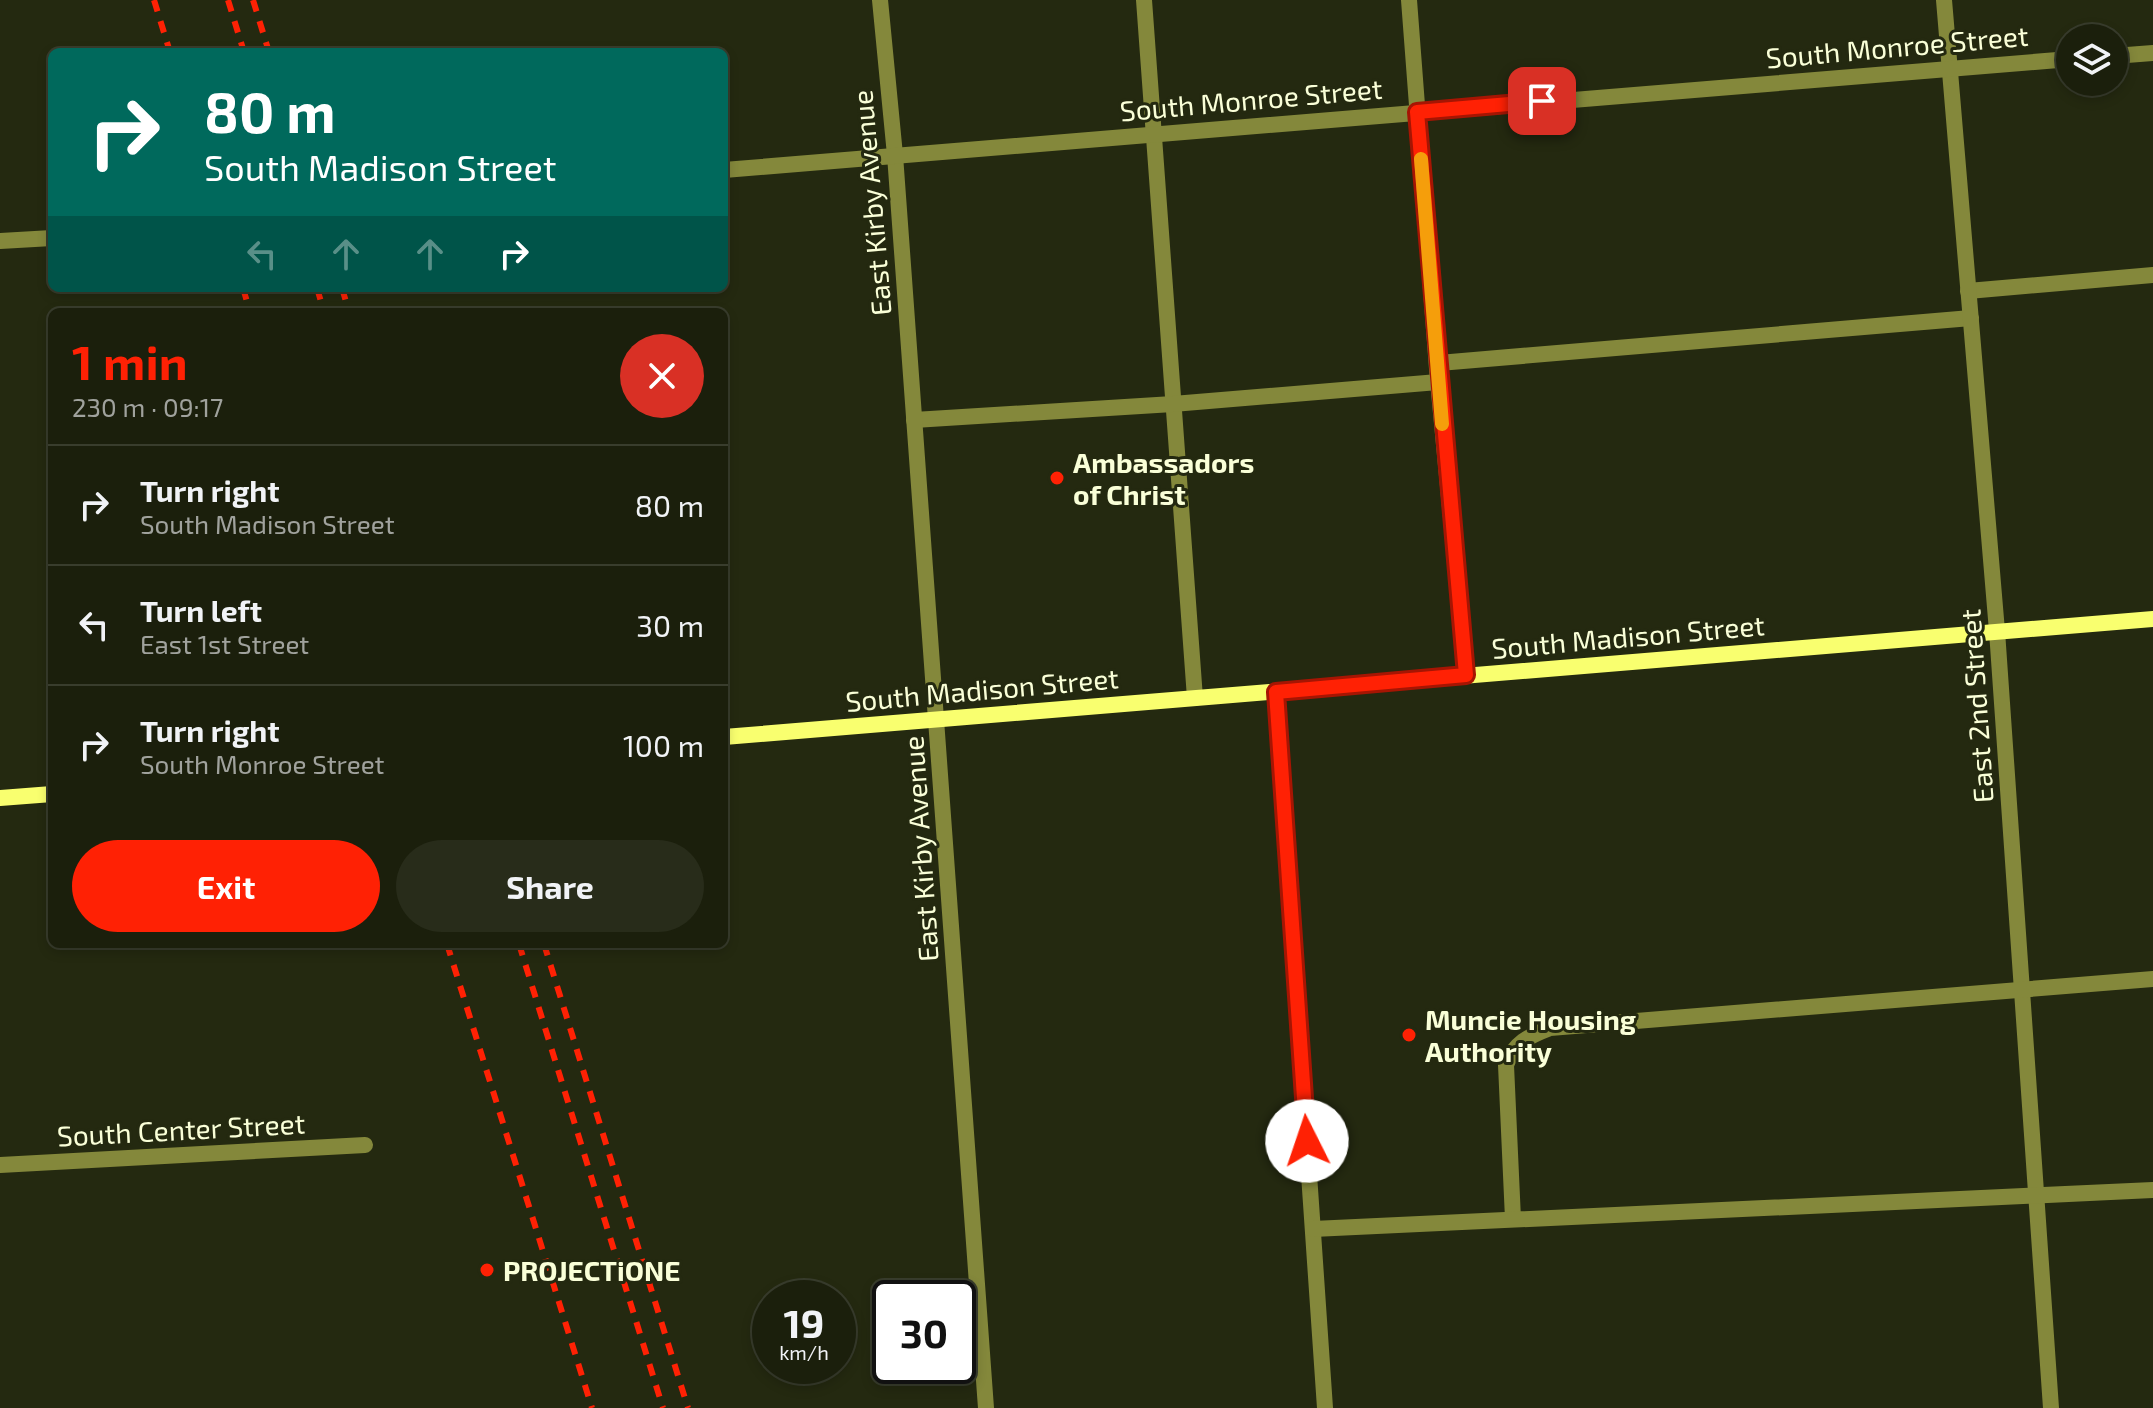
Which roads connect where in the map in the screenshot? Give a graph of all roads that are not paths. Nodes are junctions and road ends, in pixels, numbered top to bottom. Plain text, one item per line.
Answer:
1 (880, 0) edge
2 (1144, 0) edge
3 (1409, 0) edge
4 (1944, 0) edge
5 (2153, 53) edge
6 (2128, 55) edge
7 (2056, 60) edge
8 (1950, 68) junction
9 (1417, 112) junction
10 (1155, 133) junction
11 (895, 155) junction
12 (728, 170) edge
13 (48, 238) edge
14 (0, 241) edge
15 (2153, 275) edge
16 (1968, 291) junction
17 (1971, 318) junction
18 (1439, 363) junction
19 (1438, 382) junction
20 (1173, 404) junction
21 (914, 420) junction
22 (2153, 619) edge
23 (1997, 631) junction
24 (1466, 675) junction
25 (1276, 692) junction
26 (1195, 698) junction
27 (936, 719) junction
28 (728, 737) edge
29 (48, 794) edge
30 (0, 798) edge
31 (2153, 979) edge
32 (2023, 991) junction
33 (365, 1145) dead end
34 (0, 1165) edge
35 (2153, 1190) edge
36 (2036, 1195) junction
37 (1513, 1219) junction
38 (1313, 1229) junction
39 (986, 1408) edge
40 (1325, 1408) edge
41 (2051, 1408) edge

1 - 11 street, East Kirby Avenue
2 - 10 street
3 - 9 street
4 - 8 street, East 2nd Street
5 - 6 street
7 - 8 street, South Monroe Street
8 - 9 street, South Monroe Street
8 - 16 street, East 2nd Street
9 - 10 street, South Monroe Street
9 - 18 street
10 - 11 street, South Monroe Street
10 - 20 street
11 - 12 street, South Monroe Street
11 - 21 street, East Kirby Avenue
13 - 14 street
15 - 16 street
16 - 17 street, East 2nd Street
17 - 18 street
17 - 23 street, East 2nd Street
18 - 19 street
19 - 20 street
19 - 24 street
20 - 21 street
20 - 26 street
21 - 27 street, East Kirby Avenue
22 - 23 main road, South Madison Street
23 - 24 main road, South Madison Street
23 - 32 street, East 2nd Street
24 - 25 main road, South Madison Street
25 - 26 main road, South Madison Street
25 - 38 street
26 - 27 main road, South Madison Street
27 - 28 main road, South Madison Street
27 - 39 street, East Kirby Avenue
29 - 30 main road
31 - 32 street
32 - 36 street, East 2nd Street
32 - 37 street
33 - 34 street, South Center Street
35 - 36 street
36 - 37 street
36 - 41 street, East 2nd Street
37 - 38 street
38 - 40 street

